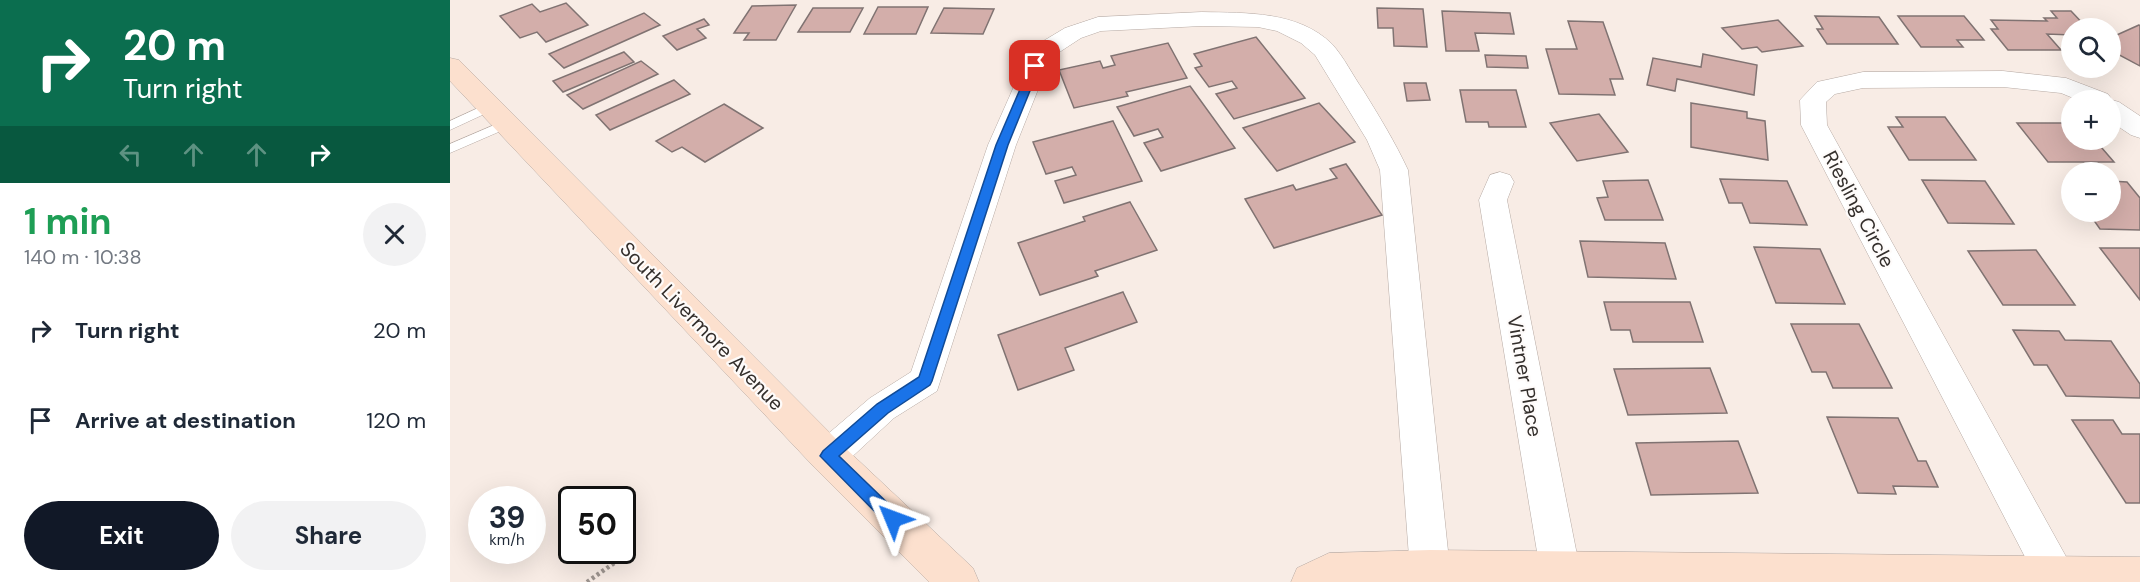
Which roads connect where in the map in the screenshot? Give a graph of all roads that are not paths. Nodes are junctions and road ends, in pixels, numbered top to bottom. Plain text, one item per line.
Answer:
1 (450, 66) edge
2 (2075, 90) edge
3 (497, 115) junction
4 (2121, 116) edge
5 (450, 126) edge
6 (2140, 129) edge
7 (450, 149) edge
8 (1500, 182) dead end
9 (828, 456) junction
10 (1430, 570) junction
11 (1560, 570) junction
12 (2140, 577) edge
13 (2035, 578) edge
14 (958, 582) edge
15 (1312, 582) edge

1 - 3 main road, South Livermore Avenue
2 - 13 street, Riesling Circle
3 - 5 lane
3 - 7 lane
3 - 9 main road, South Livermore Avenue
4 - 6 street
8 - 11 street, Vintner Place
9 - 10 street
9 - 14 main road, South Livermore Avenue
10 - 11 main road
10 - 15 main road
11 - 13 main road
12 - 13 main road

